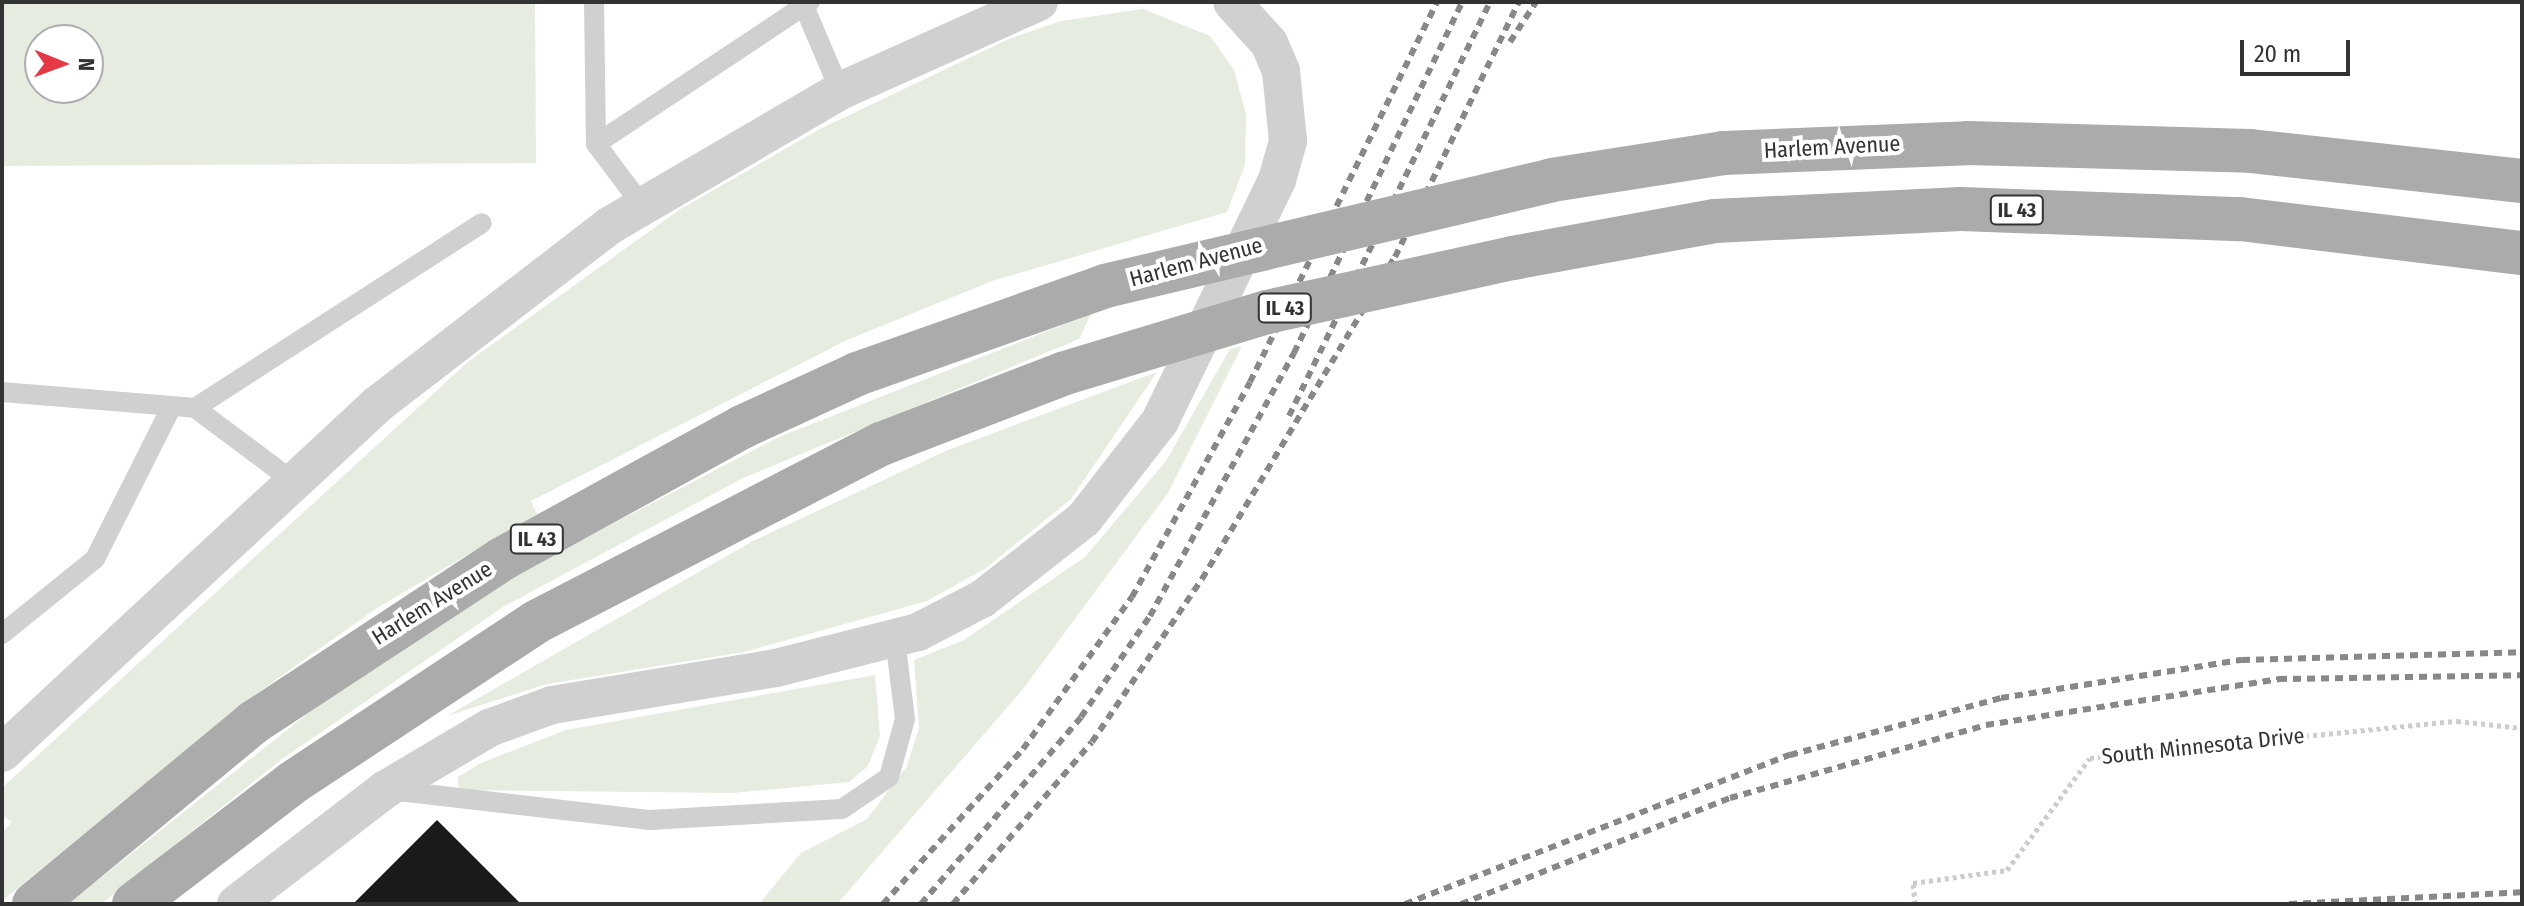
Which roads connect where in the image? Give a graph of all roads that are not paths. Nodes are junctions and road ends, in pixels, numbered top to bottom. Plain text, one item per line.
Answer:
1 (594, 2) edge
2 (1039, 2) edge
3 (1232, 2) edge
4 (807, 4) edge
5 (840, 91) junction
6 (596, 144) junction
7 (2522, 181) edge
8 (642, 205) junction
9 (482, 223) dead end
10 (2522, 253) edge
11 (2, 392) edge
12 (172, 406) junction
13 (195, 408) junction
14 (293, 481) junction
15 (2, 634) edge
16 (895, 639) junction
17 (2, 753) edge
18 (386, 789) junction
19 (34, 904) edge
20 (134, 904) edge
21 (236, 904) edge

1 - 6 lane
2 - 5 street
3 - 16 street
4 - 5 lane
4 - 6 lane
5 - 8 street
6 - 8 lane
7 - 19 main road, Harlem Avenue / IL 43, bridge
8 - 14 street
9 - 13 lane
10 - 20 main road, IL 43, bridge
11 - 12 lane
12 - 13 lane
12 - 15 lane
13 - 14 lane
14 - 17 street
16 - 18 street
16 - 18 lane
18 - 21 street

